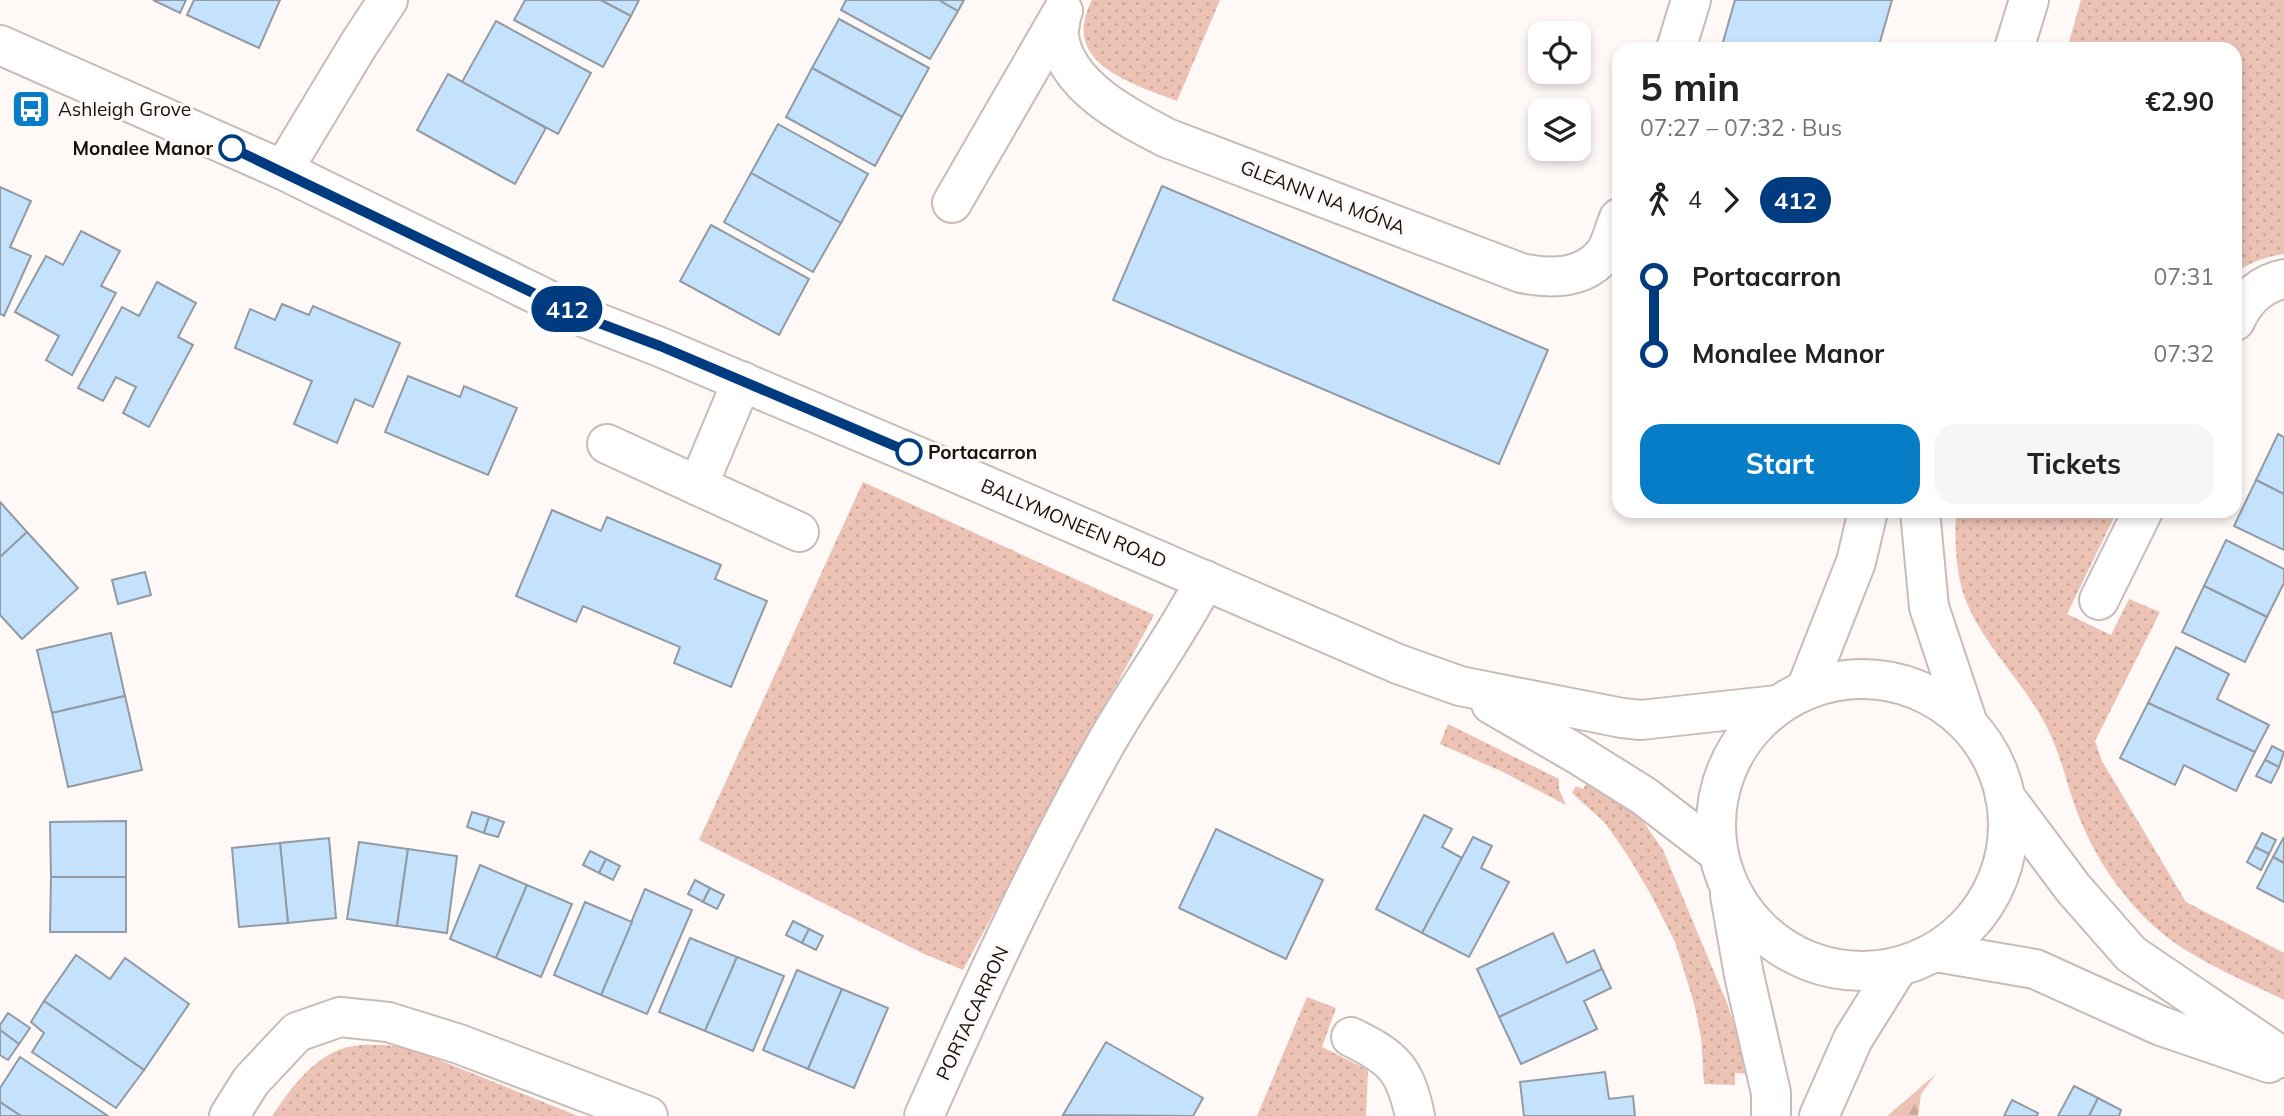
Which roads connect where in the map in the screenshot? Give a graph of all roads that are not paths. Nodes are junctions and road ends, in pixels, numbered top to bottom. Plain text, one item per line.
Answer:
1 (388, 0) edge
2 (1691, 0) edge
3 (2029, 0) edge
4 (1065, 7) edge
5 (1678, 42) edge
6 (2016, 42) edge
7 (0, 46) edge
8 (283, 170) junction
9 (952, 203) dead end
10 (1612, 235) edge
11 (2284, 279) edge
12 (2242, 309) edge
13 (741, 381) junction
14 (607, 444) dead end
15 (698, 486) junction
16 (1866, 518) edge
17 (1921, 518) edge
18 (2140, 518) edge
19 (799, 532) dead end
20 (1205, 580) junction
21 (2099, 600) dead end
22 (1460, 687) junction
23 (1792, 697) junction
24 (1968, 724) junction
25 (2005, 797) junction
26 (1717, 852) junction
27 (1729, 889) junction
28 (1936, 952) junction
29 (1898, 967) junction
30 (1352, 1037) dead end
31 (2284, 1058) edge
32 (2284, 1068) edge
33 (229, 1116) edge
34 (648, 1116) edge
35 (924, 1116) edge
36 (1415, 1116) edge
37 (1771, 1116) edge
38 (1819, 1116) edge

1 - 8 street
2 - 5 street
3 - 6 street
4 - 9 street, GLEANN NA MÓNA
4 - 10 street, GLEANN NA MÓNA
7 - 8 street, BALLYMONEEN ROAD
8 - 13 street, BALLYMONEEN ROAD
11 - 12 street
13 - 15 street
13 - 20 street, BALLYMONEEN ROAD
14 - 15 street
15 - 19 street
16 - 23 street
17 - 24 street
18 - 21 street
20 - 22 street, BALLYMONEEN ROAD
20 - 35 street, PORTACARRON
22 - 23 street, BALLYMONEEN ROAD
22 - 26 street, BALLYMONEEN ROAD
23 - 24 street, BALLYMONEEN ROAD
23 - 26 street
24 - 25 street
25 - 28 street
25 - 31 street
26 - 27 street
27 - 29 street
27 - 37 street
28 - 29 street
28 - 32 street
29 - 38 street
30 - 36 street
33 - 34 street

